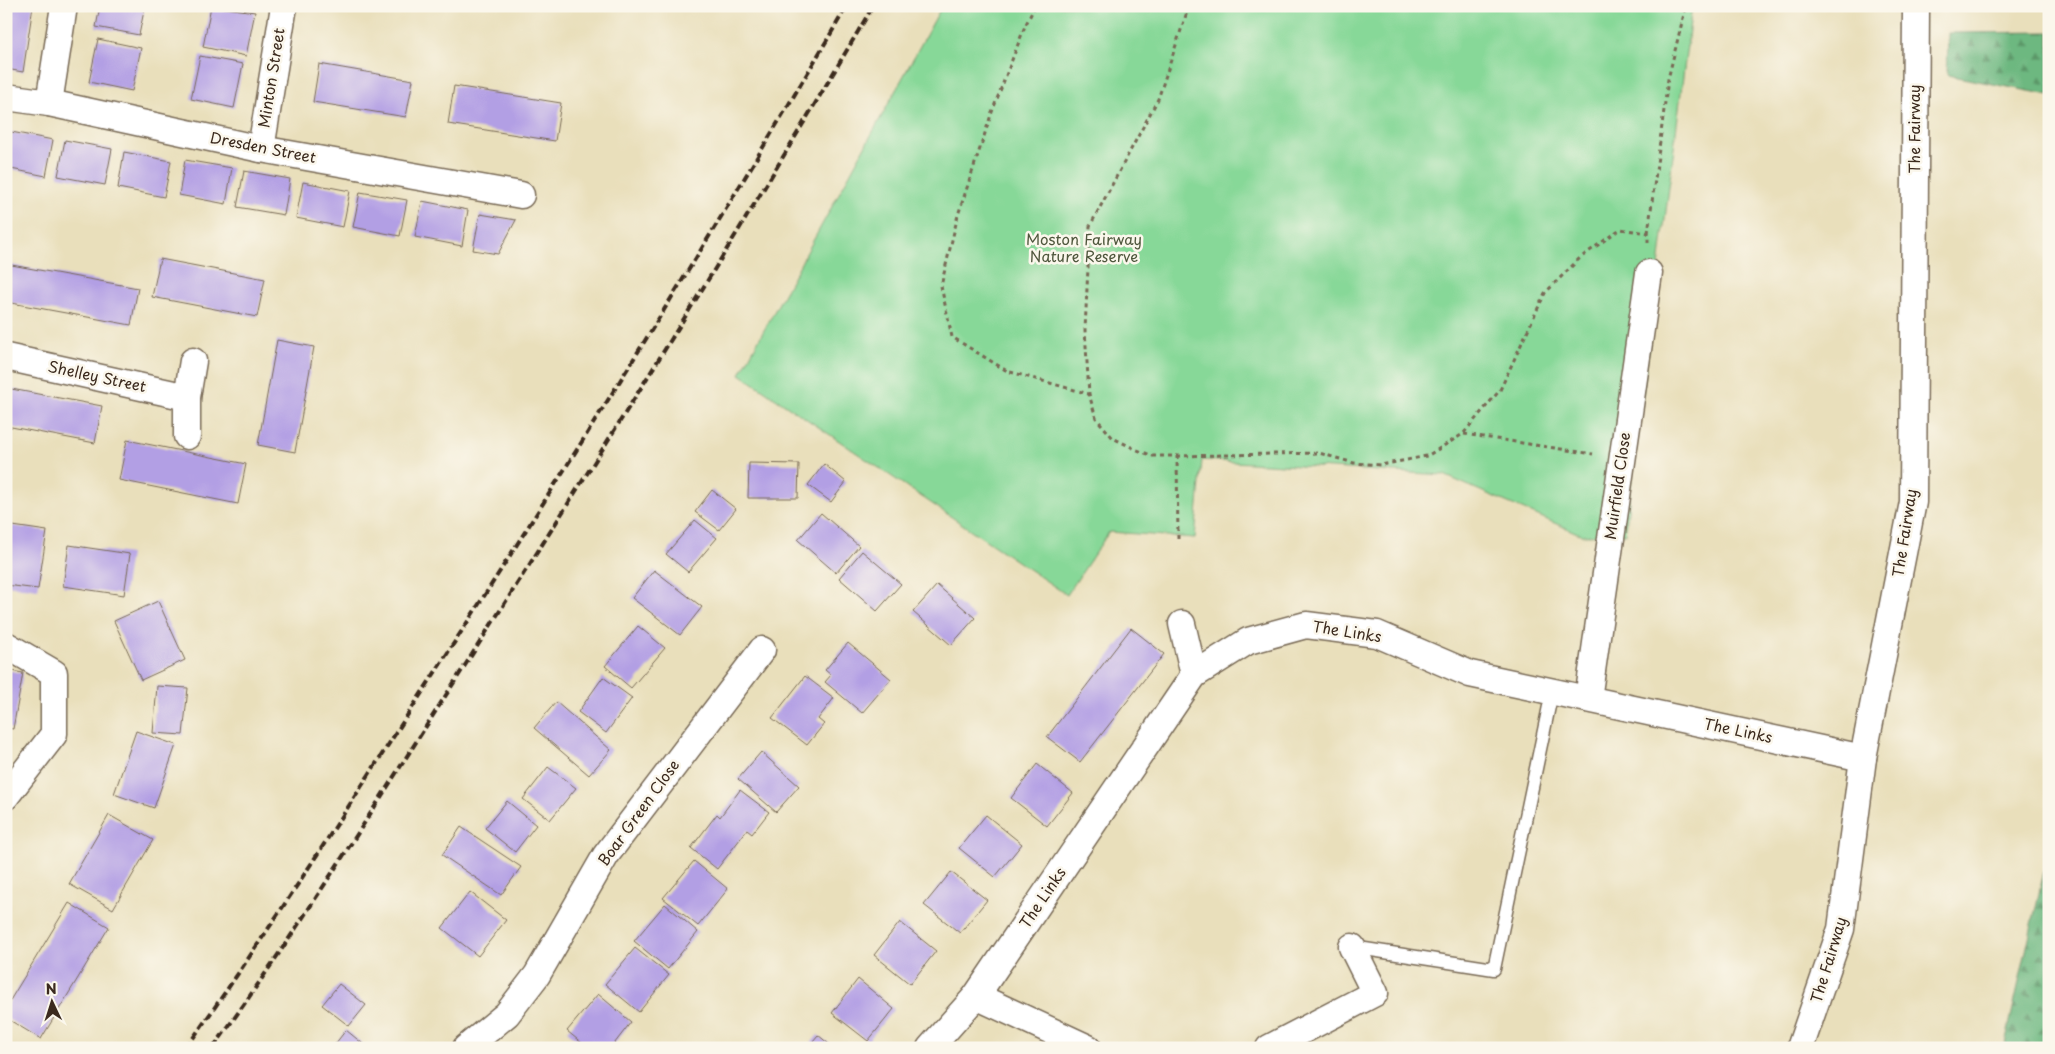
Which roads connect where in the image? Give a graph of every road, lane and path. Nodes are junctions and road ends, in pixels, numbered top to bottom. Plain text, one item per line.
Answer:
1 (64, 6) edge
2 (284, 6) edge
3 (1035, 6) edge
4 (1189, 6) edge
5 (1686, 6) edge
6 (1916, 6) edge
7 (6, 97) edge
8 (50, 103) junction
9 (261, 149) junction
10 (521, 195) dead end
11 (1648, 234) junction
12 (1649, 273) joint
13 (6, 357) edge
14 (193, 361) dead end
15 (1089, 394) junction
16 (187, 397) junction
17 (1463, 434) junction
18 (187, 436) dead end
19 (1177, 456) junction
20 (1622, 458) junction
21 (1178, 539) dead end
22 (1182, 624) dead end
23 (6, 645) edge
24 (762, 650) dead end
25 (1194, 675) junction
26 (1552, 692) junction
27 (1588, 699) junction
28 (1863, 758) junction
29 (6, 796) edge
30 (1352, 946) joint
31 (976, 996) junction
32 (466, 1048) edge
33 (930, 1048) edge
34 (1088, 1048) edge
35 (1269, 1048) edge
36 (1800, 1048) edge

1 - 8 street
2 - 9 street, Minton Street
3 - 15 path
4 - 15 path
5 - 11 path
6 - 28 street, The Fairway
7 - 8 street, Dresden Street
8 - 9 street, Dresden Street
9 - 10 street, Dresden Street
11 - 12 path
11 - 17 path
12 - 20 street, Muirfield Close
13 - 16 street, Shelley Street
14 - 16 street
15 - 19 path
16 - 18 street
17 - 19 path
17 - 20 path
19 - 21 path
20 - 27 street, Muirfield Close
22 - 25 street
23 - 29 street
24 - 32 street, Boar Green Close
25 - 26 street, The Links
25 - 31 street, The Links
26 - 27 street, The Links
26 - 30 lane
27 - 28 street, The Links
28 - 36 street, The Fairway
30 - 35 street
31 - 33 street, The Links
31 - 34 street

